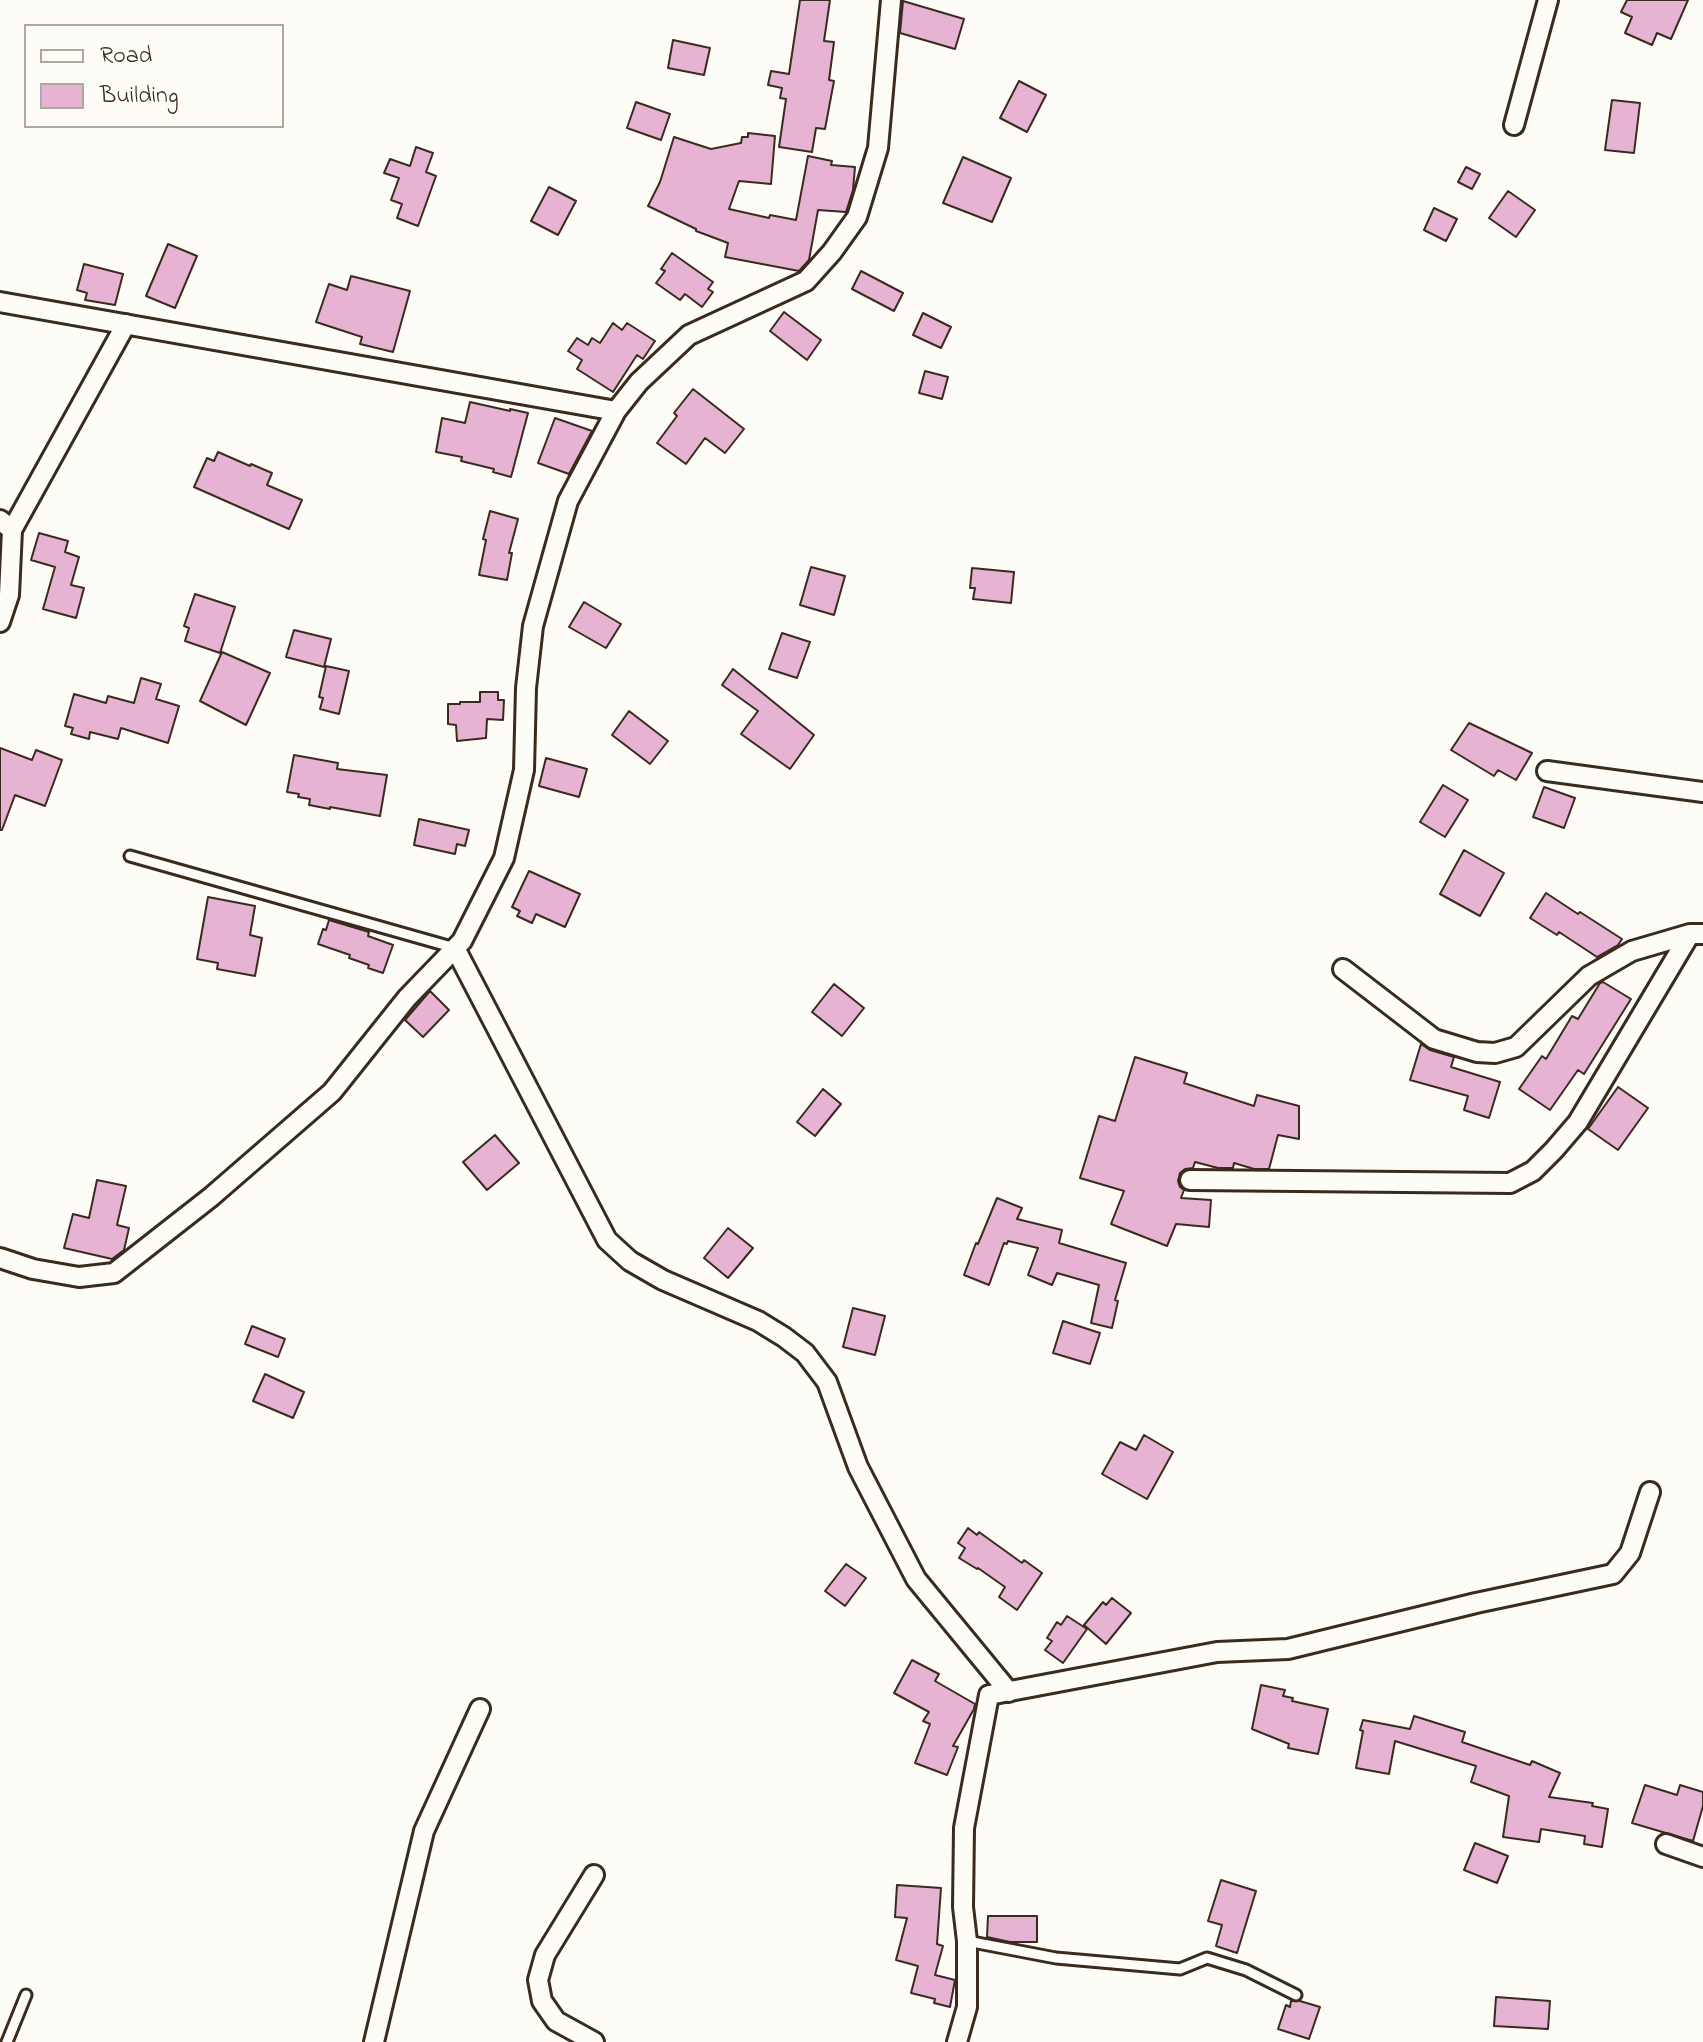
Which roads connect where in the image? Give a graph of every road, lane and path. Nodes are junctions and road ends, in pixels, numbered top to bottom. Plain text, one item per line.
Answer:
1 (891, 0) edge
2 (1548, 0) edge
3 (1514, 125) dead end
4 (0, 302) edge
5 (126, 324) junction
6 (616, 411) junction
7 (6, 525) edge
8 (0, 622) edge
9 (1547, 771) dead end
10 (1703, 792) edge
11 (130, 856) dead end
12 (1697, 934) edge
13 (455, 948) junction
14 (1343, 969) dead end
15 (1190, 1180) dead end
16 (0, 1258) edge
17 (1650, 1492) dead end
18 (1009, 1692) junction
19 (480, 1709) dead end
20 (1666, 1844) dead end
21 (1703, 1857) edge
22 (594, 1875) dead end
23 (967, 1941) junction
24 (26, 1995) dead end
25 (1296, 1995) dead end
26 (7, 2042) edge
27 (374, 2042) edge
28 (594, 2042) edge
29 (957, 2042) edge

1 - 6 street
2 - 3 street
4 - 5 street
5 - 6 street
5 - 7 street
6 - 13 street
7 - 8 street
9 - 10 street
11 - 13 lane
12 - 14 street
12 - 15 street
13 - 16 street
13 - 18 street
17 - 18 street
18 - 23 street
19 - 27 street
20 - 21 street
22 - 28 street
23 - 25 lane
23 - 29 street
24 - 26 lane

